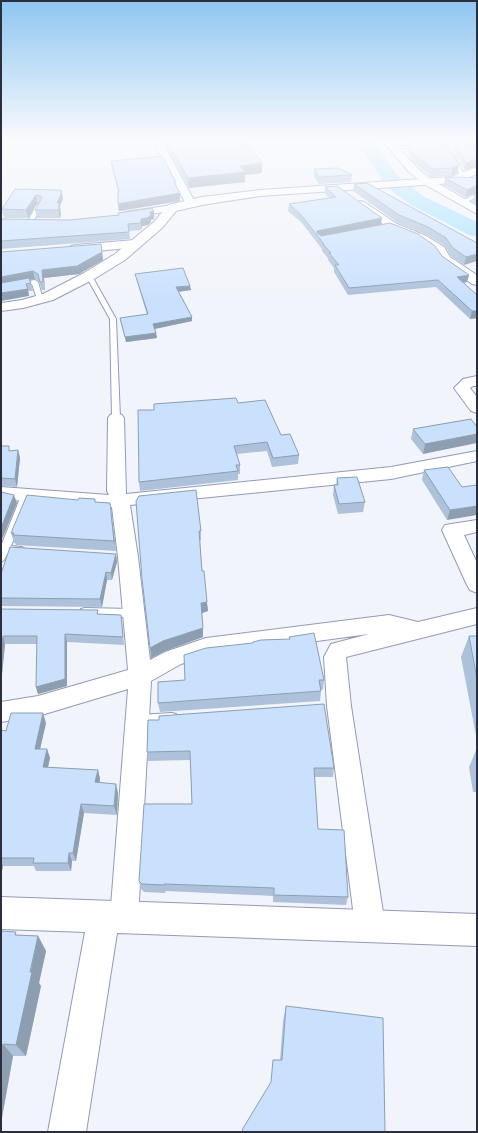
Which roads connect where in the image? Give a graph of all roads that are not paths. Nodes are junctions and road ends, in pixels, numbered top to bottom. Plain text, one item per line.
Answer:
1 (185, 193) edge
2 (262, 193) edge
3 (347, 193) edge
4 (445, 193) edge
5 (477, 195) edge
6 (461, 202) junction
7 (191, 204) junction
8 (39, 205) edge
9 (172, 208) junction
10 (477, 211) edge
11 (113, 217) edge
12 (16, 222) edge
13 (30, 223) junction
14 (43, 223) edge
15 (135, 244) junction
16 (64, 250) edge
17 (89, 276) junction
18 (477, 281) edge
19 (1, 288) edge
20 (40, 299) junction
21 (1, 307) edge
22 (477, 380) edge
23 (477, 408) edge
24 (116, 418) joint
25 (477, 456) edge
26 (1, 493) edge
27 (26, 496) junction
28 (120, 500) junction
29 (477, 526) edge
30 (35, 551) edge
31 (3, 553) edge
32 (477, 585) edge
33 (71, 612) edge
34 (133, 613) junction
35 (477, 616) edge
36 (420, 631) junction
37 (140, 676) junction
38 (1, 712) edge
39 (184, 717) edge
40 (138, 720) junction
41 (1, 913) edge
42 (114, 918) junction
43 (370, 925) junction
44 (477, 930) edge
45 (67, 1132) edge

1 - 7 street
2 - 7 main road
3 - 18 street
4 - 6 street
5 - 6 lane
6 - 10 street
7 - 9 main road
8 - 13 lane
9 - 11 street
9 - 15 main road
12 - 13 street
13 - 14 street
15 - 16 street
15 - 17 main road
17 - 20 main road
17 - 24 lane
19 - 20 lane
20 - 21 main road
22 - 23 street
24 - 28 street
25 - 28 street
26 - 27 street
27 - 28 street
27 - 31 lane
28 - 34 street
29 - 32 street
30 - 31 lane
33 - 34 lane
34 - 37 street
35 - 36 street
36 - 37 street
36 - 43 street
37 - 38 street
37 - 40 street
39 - 40 lane
40 - 42 street
41 - 42 main road
42 - 43 main road
42 - 45 main road
43 - 44 main road

